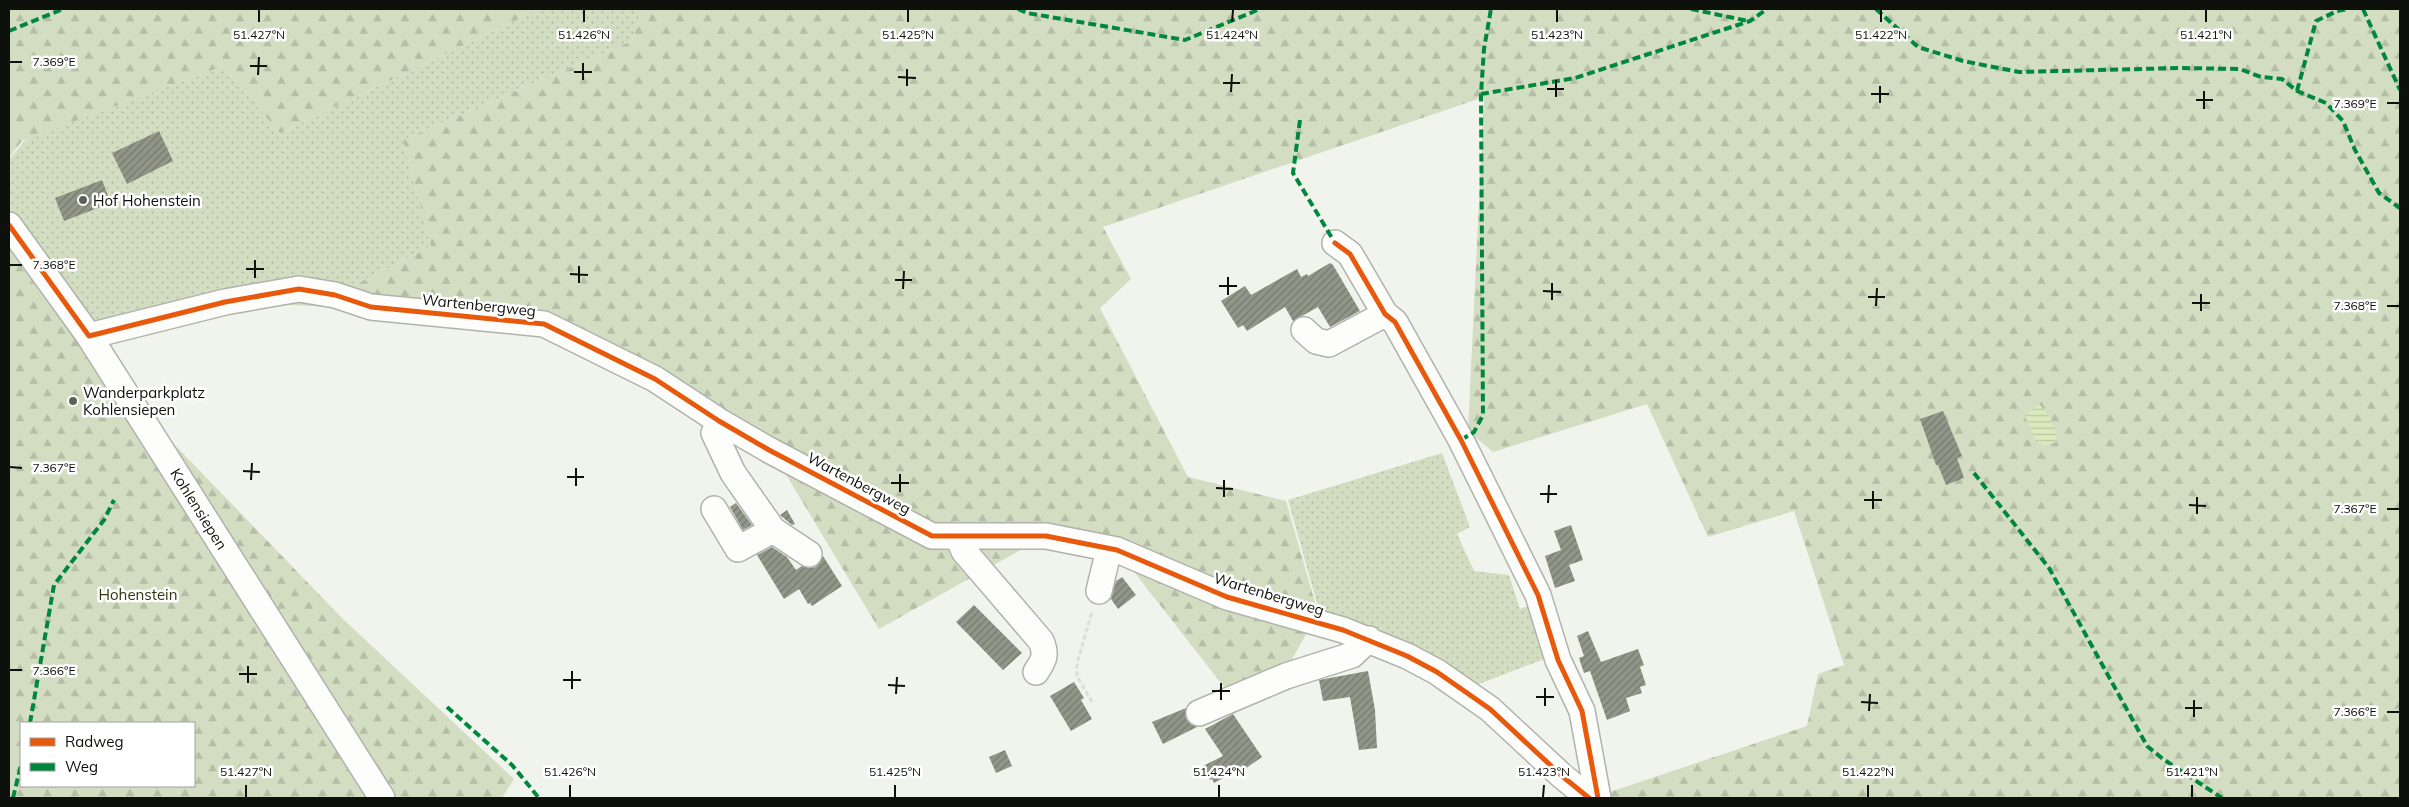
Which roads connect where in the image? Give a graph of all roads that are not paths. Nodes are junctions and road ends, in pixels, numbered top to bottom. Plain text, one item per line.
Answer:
1 (9, 225) edge
2 (1335, 243) dead end
3 (1385, 314) junction
4 (1304, 330) dead end
5 (89, 336) junction
6 (719, 421) junction
7 (714, 510) dead end
8 (773, 530) junction
9 (958, 537) junction
10 (1109, 549) junction
11 (809, 554) dead end
12 (1096, 601) road end
13 (1369, 639) junction
14 (1036, 672) dead end
15 (1199, 713) dead end
16 (382, 798) edge
17 (1589, 798) edge
18 (1598, 798) edge

1 - 5 street, Kohlensiepen
2 - 3 street
3 - 4 street
3 - 18 street
5 - 6 street, Wartenbergweg
5 - 16 street, Kohlensiepen
6 - 8 street
6 - 9 street, Wartenbergweg
7 - 8 street
8 - 11 street
9 - 10 street, Wartenbergweg
9 - 14 street
10 - 12 street
10 - 13 street, Wartenbergweg
13 - 15 street
13 - 17 street, Wartenbergweg

